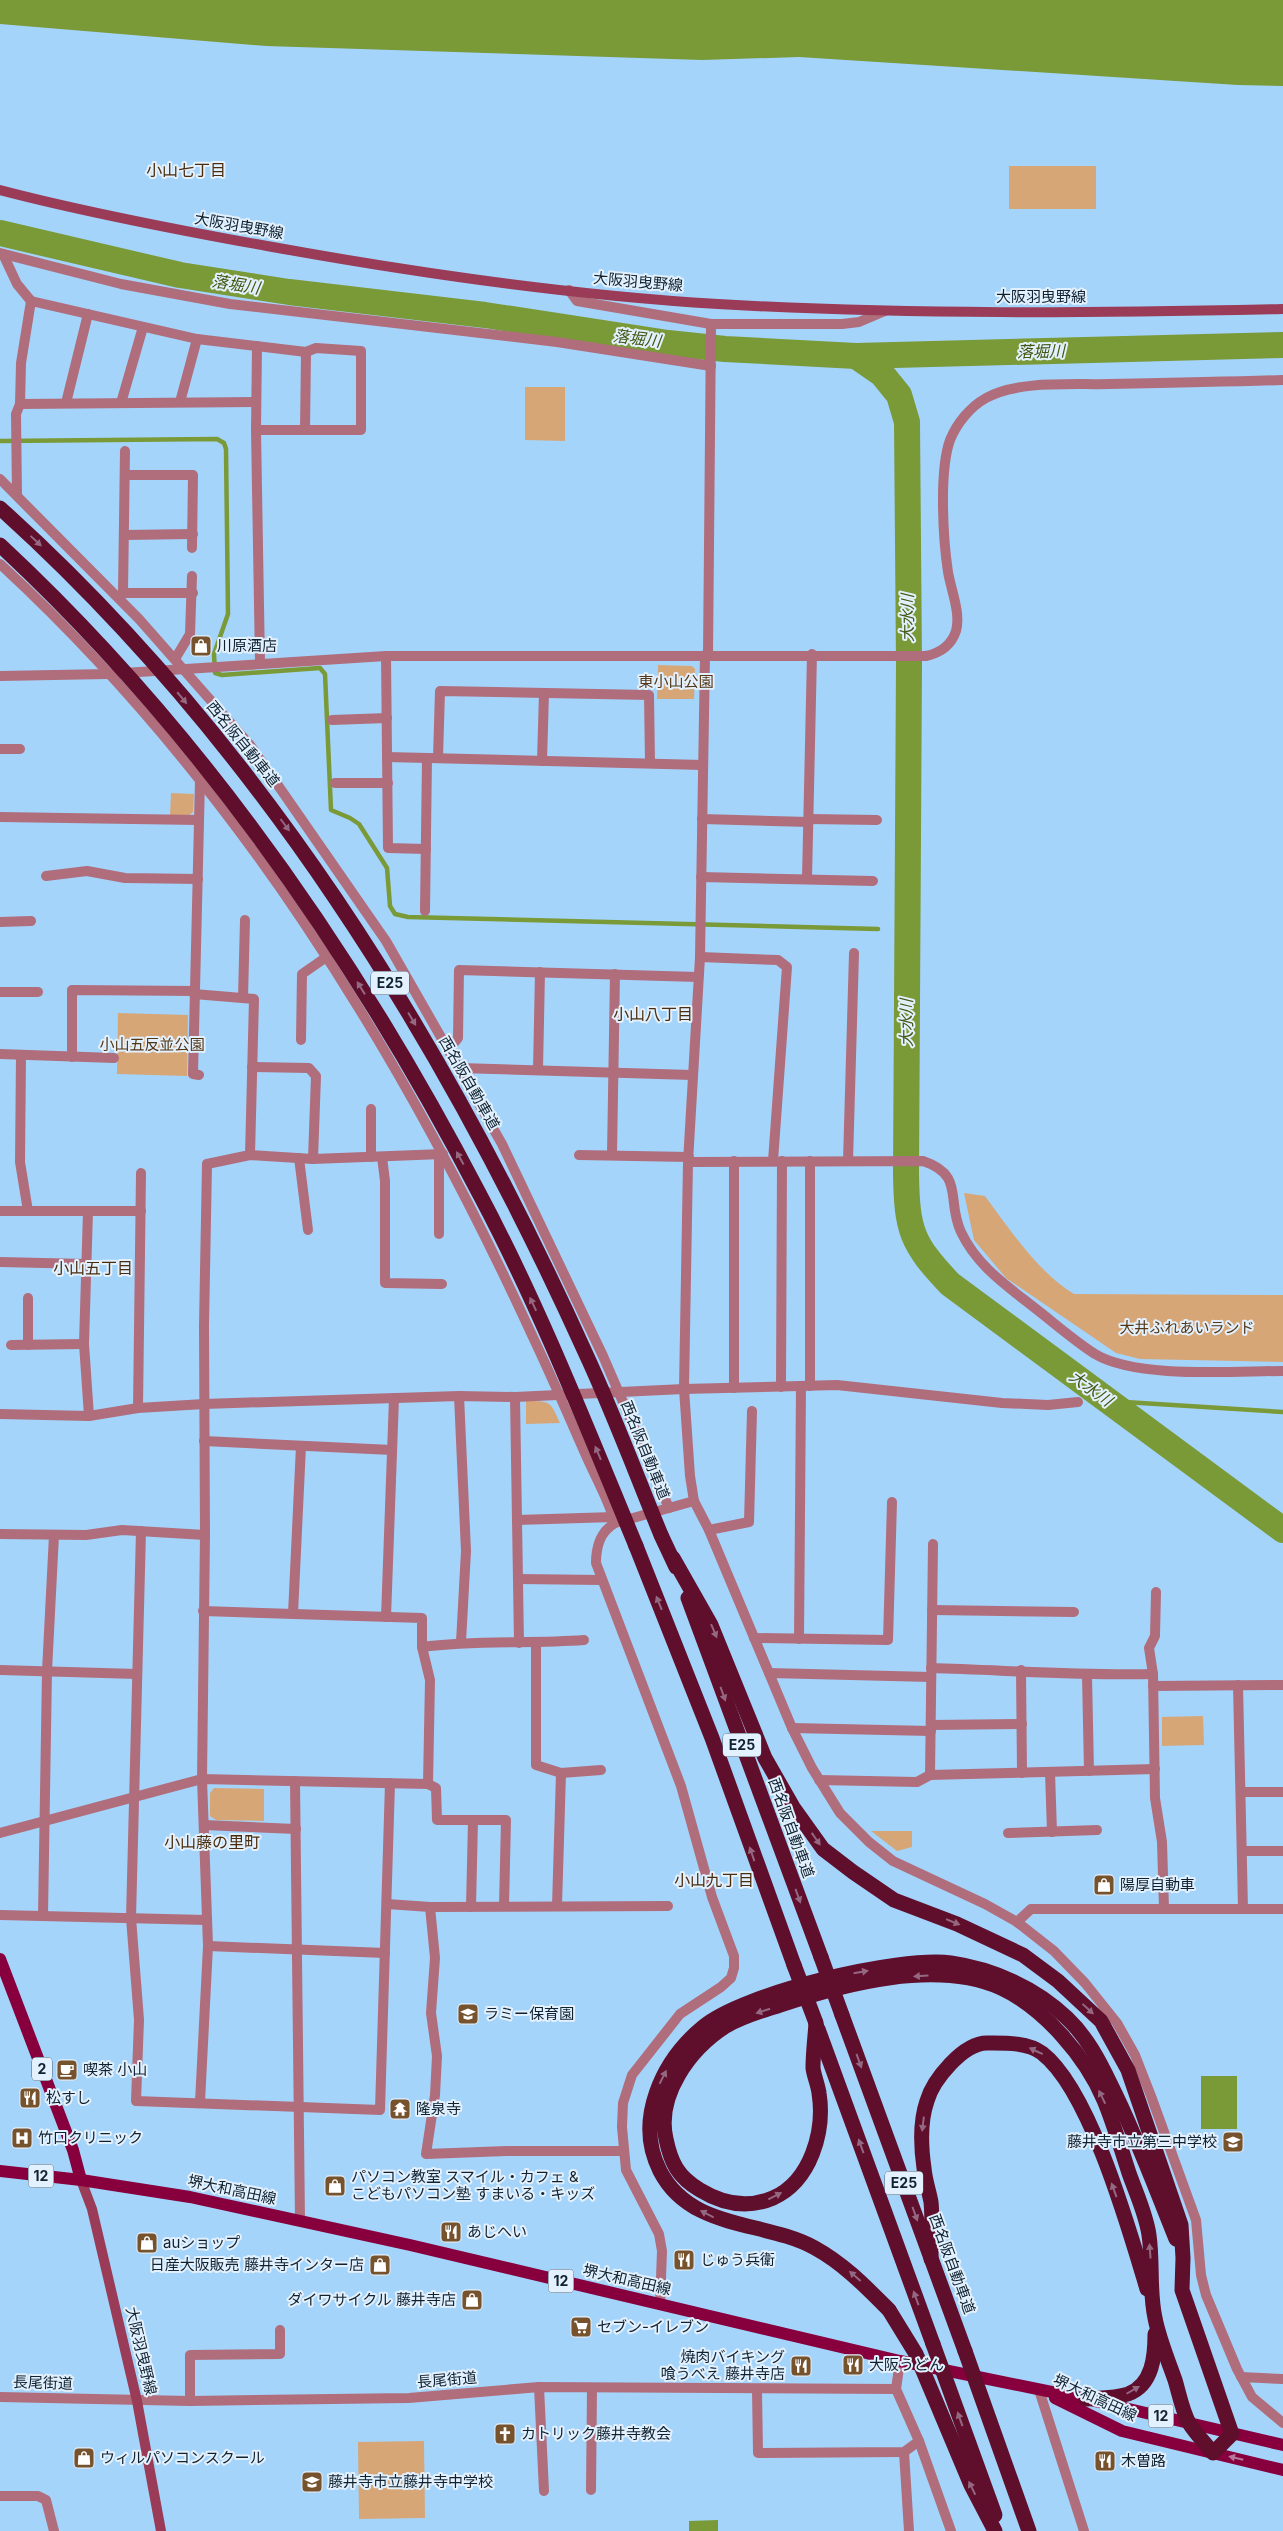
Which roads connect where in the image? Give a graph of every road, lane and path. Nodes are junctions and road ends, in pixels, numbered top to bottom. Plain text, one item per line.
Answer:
1 (0, 190) edge
2 (1, 253) edge
3 (569, 290) junction
4 (30, 301) junction
5 (1283, 309) edge
6 (885, 311) junction
7 (88, 314) junction
8 (143, 327) junction
9 (711, 329) junction
10 (197, 339) junction
11 (257, 346) junction
12 (306, 352) junction
13 (711, 364) junction
14 (1283, 380) edge
15 (180, 402) junction
16 (256, 402) junction
17 (66, 403) junction
18 (121, 403) junction
19 (20, 404) junction
20 (256, 430) junction
21 (305, 430) junction
22 (125, 451) dead end
23 (125, 475) junction
24 (0, 479) edge
25 (17, 495) junction
26 (0, 508) edge
27 (193, 534) junction
28 (125, 535) junction
29 (0, 545) edge
30 (192, 548) dead end
31 (0, 564) edge
32 (192, 576) dead end
33 (192, 593) junction
34 (121, 595) junction
35 (812, 654) junction
36 (706, 655) junction
37 (386, 656) junction
38 (175, 659) junction
39 (260, 663) junction
40 (183, 667) junction
41 (108, 674) junction
42 (0, 676) edge
43 (544, 693) junction
44 (387, 718) junction
45 (332, 720) dead end
46 (0, 749) edge
47 (20, 749) dead end
48 (387, 757) junction
49 (432, 758) junction
50 (542, 761) junction
51 (650, 763) junction
52 (703, 765) junction
53 (200, 780) junction
54 (335, 783) dead end
55 (388, 783) junction
56 (0, 818) edge
57 (702, 819) junction
58 (199, 820) junction
59 (877, 820) dead end
60 (808, 821) junction
61 (426, 849) junction
62 (46, 876) dead end
63 (701, 877) junction
64 (198, 879) junction
65 (807, 880) junction
66 (873, 881) dead end
67 (425, 911) dead end
68 (244, 920) dead end
69 (30, 921) dead end
70 (0, 922) edge
71 (854, 952) dead end
72 (328, 956) junction
73 (700, 957) junction
74 (540, 972) junction
75 (615, 974) junction
76 (698, 977) junction
77 (0, 992) edge
78 (38, 992) dead end
79 (194, 993) junction
80 (243, 998) junction
81 (301, 1040) dead end
82 (450, 1049) junction
83 (0, 1054) edge
84 (22, 1055) junction
85 (72, 1056) junction
86 (114, 1058) dead end
87 (252, 1066) junction
88 (460, 1068) junction
89 (538, 1070) junction
90 (614, 1072) junction
91 (199, 1075) dead end
92 (692, 1075) junction
93 (371, 1109) dead end
94 (441, 1154) junction
95 (250, 1155) junction
96 (579, 1155) dead end
97 (612, 1156) junction
98 (371, 1157) junction
99 (382, 1157) junction
100 (299, 1158) junction
101 (313, 1159) junction
102 (688, 1159) junction
103 (734, 1161) junction
104 (777, 1161) junction
105 (810, 1161) junction
106 (848, 1161) junction
107 (141, 1173) dead end
108 (0, 1210) edge
109 (28, 1210) junction
110 (88, 1211) junction
111 (141, 1211) junction
112 (308, 1230) dead end
113 (439, 1234) dead end
114 (0, 1262) edge
115 (87, 1264) junction
116 (442, 1284) dead end
117 (28, 1298) dead end
118 (84, 1344) junction
119 (11, 1345) dead end
120 (28, 1345) junction
121 (1283, 1371) edge
122 (806, 1386) junction
123 (781, 1387) junction
124 (734, 1388) junction
125 (684, 1389) junction
126 (619, 1392) junction
127 (559, 1395) junction
128 (459, 1396) junction
129 (515, 1397) junction
130 (394, 1398) junction
131 (1078, 1402) dead end
132 (204, 1404) junction
133 (138, 1408) junction
134 (752, 1411) dead end
135 (0, 1414) edge
136 (89, 1416) junction
137 (204, 1441) junction
138 (300, 1446) junction
139 (392, 1450) junction
140 (694, 1501) junction
141 (892, 1502) dead end
142 (669, 1508) junction
143 (517, 1520) junction
144 (615, 1520) junction
145 (709, 1530) junction
146 (141, 1531) junction
147 (0, 1534) edge
148 (205, 1534) junction
149 (54, 1535) junction
150 (933, 1544) dead end
151 (673, 1558) junction
152 (518, 1579) junction
153 (602, 1580) junction
154 (1156, 1592) dead end
155 (932, 1610) junction
156 (203, 1611) junction
157 (1074, 1612) dead end
158 (293, 1614) junction
159 (386, 1617) junction
160 (754, 1638) junction
161 (799, 1639) junction
162 (584, 1640) dead end
163 (461, 1642) junction
164 (519, 1643) junction
165 (536, 1643) junction
166 (422, 1647) junction
167 (0, 1670) edge
168 (1021, 1670) junction
169 (47, 1671) junction
170 (931, 1672) junction
171 (769, 1673) junction
172 (136, 1674) junction
173 (1153, 1674) junction
174 (1087, 1676) junction
175 (1238, 1685) junction
176 (1283, 1685) edge
177 (1153, 1686) junction
178 (1022, 1724) junction
179 (792, 1728) junction
180 (931, 1728) junction
181 (1156, 1769) junction
182 (601, 1770) dead end
183 (1089, 1771) junction
184 (1050, 1772) junction
185 (561, 1773) junction
186 (1022, 1773) junction
187 (930, 1775) junction
188 (202, 1779) junction
189 (819, 1780) junction
190 (295, 1781) junction
191 (390, 1783) junction
192 (428, 1784) junction
193 (1240, 1792) junction
194 (1283, 1792) edge
195 (133, 1797) junction
196 (46, 1820) junction
197 (473, 1820) junction
198 (204, 1825) junction
199 (296, 1829) junction
200 (1098, 1830) dead end
201 (0, 1832) edge
202 (1052, 1832) junction
203 (1008, 1833) dead end
204 (1283, 1850) edge
205 (1242, 1851) junction
206 (387, 1904) junction
207 (504, 1906) junction
208 (557, 1906) junction
209 (668, 1906) dead end
210 (430, 1907) junction
211 (471, 1907) junction
212 (1164, 1909) junction
213 (1243, 1909) junction
214 (1283, 1909) edge
215 (0, 1915) edge
216 (43, 1916) junction
217 (131, 1918) junction
218 (206, 1920) junction
219 (1018, 1922) junction
220 (208, 1946) junction
221 (296, 1950) junction
222 (385, 1953) junction
223 (0, 1959) edge
224 (816, 2023) junction
225 (200, 2102) junction
226 (298, 2106) junction
227 (623, 2151) junction
228 (0, 2171) edge
229 (81, 2180) junction
230 (300, 2221) junction
231 (1183, 2258) junction
232 (931, 2259) junction
233 (660, 2305) junction
234 (1155, 2317) junction
235 (280, 2330) dead end
236 (900, 2361) junction
237 (1241, 2377) junction
238 (1283, 2378) edge
239 (538, 2387) junction
240 (592, 2388) junction
241 (896, 2389) junction
242 (756, 2390) junction
243 (1039, 2390) junction
244 (0, 2397) edge
245 (1086, 2399) junction
246 (190, 2400) junction
247 (137, 2401) junction
248 (1188, 2422) junction
249 (1283, 2423) edge
250 (1232, 2434) junction
251 (918, 2441) junction
252 (1283, 2445) edge
253 (904, 2452) junction
254 (1213, 2453) junction
255 (1283, 2470) edge
256 (591, 2490) dead end
257 (544, 2491) dead end
258 (0, 2496) edge
259 (54, 2531) edge
260 (161, 2531) edge
261 (909, 2531) edge
262 (951, 2531) edge
263 (995, 2531) edge
264 (1001, 2531) edge
265 (1029, 2531) edge
266 (1084, 2531) edge

1 - 3 main road, 大阪羽曳野線
2 - 4 street
2 - 13 street
3 - 6 main road, 大阪羽曳野線
3 - 9 street
4 - 7 street
4 - 19 street
5 - 6 main road, 大阪羽曳野線
6 - 9 street
7 - 8 street
7 - 17 street
8 - 10 street
8 - 18 street
9 - 13 street
10 - 11 street
10 - 15 street
11 - 12 street
11 - 16 street
12 - 21 street
12 - 21 street
13 - 36 street
14 - 35 street
15 - 16 street
15 - 18 street
16 - 20 street
17 - 18 street
17 - 19 street
19 - 25 street
20 - 21 street
20 - 39 street
22 - 23 street
23 - 27 street
23 - 28 street
24 - 25 street
25 - 34 street
26 -> 151 highway, 西名阪自動車道 / E25, bridge
27 - 28 street
27 - 30 street
28 - 34 street
224 -> 29 highway, E25, bridge
31 - 41 street
32 - 33 street
33 - 34 street
33 - 38 street
34 - 38 street
35 - 36 street
35 - 60 street
36 - 37 street
36 - 52 street
37 - 39 street
37 - 44 street
38 - 40 street
39 - 40 street
40 - 41 street
40 - 82 street
41 - 42 street
41 - 53 street
43 - 49 street
43 - 50 street
43 - 51 street
44 - 45 street
44 - 48 street
46 - 47 street
48 - 49 street
48 - 55 street
49 - 50 street
49 - 61 street
50 - 51 street
51 - 52 street
52 - 57 street
53 - 58 street
53 - 72 street
54 - 55 street
55 - 61 street
56 - 58 street
57 - 60 street
57 - 63 street
58 - 64 street
59 - 60 street
60 - 65 street
61 - 67 street
62 - 64 street
63 - 65 street
63 - 73 street
64 - 79 street
65 - 66 street
68 - 80 street
69 - 70 street
71 - 106 street
72 - 81 street
72 - 94 street
73 - 76 street
73 - 104 street
74 - 75 street
74 - 82 street
74 - 89 street
75 - 76 street
75 - 90 street
76 - 92 street
77 - 78 street
79 - 80 street
79 - 85 street
79 - 91 street
80 - 87 street
82 - 88 street
83 - 84 street
84 - 85 street
84 - 109 street
85 - 86 street
87 - 95 street
87 - 101 street
88 - 89 street
88 - 126 street
89 - 90 street
90 - 92 street
90 - 97 street
92 - 102 street
93 - 98 street
94 - 99 street
94 - 113 street
94 - 127 street
95 - 100 street
95 - 132 street
96 - 97 street
97 - 102 street
98 - 99 street
98 - 101 street
99 - 116 street
100 - 101 street
100 - 112 street
102 - 103 street
102 - 125 street
103 - 104 street
103 - 124 street
104 - 105 street
104 - 123 street
105 - 106 street
105 - 122 street
106 - 121 street
107 - 111 street
108 - 109 street
109 - 110 street
110 - 111 street
110 - 115 street
111 - 133 street
114 - 115 street
115 - 118 street
117 - 120 street
118 - 120 street
118 - 136 street
119 - 120 street
122 - 123 street
122 - 131 street
122 - 161 street
123 - 124 street
124 - 125 street
125 - 126 street
125 - 140 street
126 - 127 street
126 - 142 street
127 - 129 street
127 - 144 street
128 - 129 street
128 - 130 street
128 - 163 street
129 - 143 street
130 - 132 street
130 - 139 street
132 - 133 street
132 - 137 street
133 - 136 street
134 - 145 street
135 - 136 street
137 - 138 street
137 - 148 street
138 - 139 street
138 - 158 street
139 - 159 street
140 - 142 street
140 - 145 street
141 - 161 street
142 - 144 street
143 - 144 street
143 - 152 street
144 - 153 street
145 - 160 street
146 - 148 street
146 - 149 street
146 - 172 street
147 - 149 street
148 - 156 street
149 - 169 street
150 - 155 street
151 -> 231 highway
151 -> 232 highway, 西名阪自動車道 / E25, bridge
152 - 153 street
152 - 164 street
153 - 227 street
154 - 173 street
155 - 157 street
155 - 170 street
156 - 158 street
156 - 188 street
158 - 159 street
159 - 166 street
160 - 161 street
160 - 171 street
162 - 165 street
163 - 164 street
163 - 166 street
164 - 165 street
165 - 185 street
166 - 192 street
167 - 169 street
168 - 170 street
168 - 174 street
168 - 178 street
169 - 172 street
169 - 196 street
170 - 171 street
170 - 180 street
171 - 179 street
172 - 195 street
173 - 174 street
173 - 177 street
174 - 183 street
175 - 176 street
175 - 177 street
175 - 193 street
177 - 181 street
178 - 180 street
178 - 186 street
179 - 180 street
179 - 189 street
180 - 187 street
181 - 183 street
181 - 212 street
182 - 185 street
183 - 184 street
184 - 186 street
184 - 202 street
185 - 208 street
186 - 187 street
187 - 189 street
188 - 190 street
188 - 195 street
188 - 198 street
189 - 219 street
190 - 191 street
190 - 199 street
191 - 192 street
191 - 206 street
192 - 197 street
193 - 194 street
193 - 205 street
195 - 196 street
195 - 217 street
196 - 201 street
196 - 216 street
197 - 207 street
197 - 211 street
198 - 199 street
198 - 218 street
199 - 221 street
200 - 202 street
202 - 203 street
204 - 205 street
205 - 213 street
206 - 210 street
206 - 222 street
207 - 208 street
207 - 211 street
208 - 209 street
210 - 211 street
210 - 227 street
212 - 213 street
212 - 219 street
213 - 214 street
215 - 216 street
216 - 217 street
217 - 218 street
217 - 225 street
218 - 220 street
219 - 237 street
220 - 221 street
220 - 225 street
221 - 222 street
221 - 226 street
222 - 226 street
223 - 229 main road, 2
234 -> 224 highway
264 -> 224 highway, E25, bridge
225 - 226 street
226 - 230 street
227 - 233 street
228 - 229 main road, 堺大和高田線 / 12
229 - 230 main road, 堺大和高田線 / 12
229 - 247 main road, 大阪羽曳野線
230 - 233 main road, 堺大和高田線 / 12
231 - 250 highway
263 -> 231 highway, bridge
234 -> 232 highway
232 - 265 highway, 西名阪自動車道 / E25, bridge
233 - 236 main road, 堺大和高田線 / 12
245 -> 234 highway
234 - 248 highway
235 - 246 street
236 - 241 street
236 - 243 main road, 堺大和高田線 / 12
237 - 238 street
237 - 249 street
239 - 240 street, 長尾街道
239 - 246 street, 長尾街道
239 - 257 street
240 - 242 street, 長尾街道
240 - 256 street
241 - 242 street, 長尾街道
241 - 251 street
242 - 253 street
243 - 245 main road, 堺大和高田線 / 12
243 - 254 main road, 堺大和高田線 / 12
243 - 266 street
244 - 247 street, 長尾街道
245 - 248 main road, 堺大和高田線 / 12
246 - 247 street, 長尾街道
247 - 260 main road, 大阪羽曳野線
248 - 250 main road, 堺大和高田線 / 12
248 - 254 highway
250 - 252 main road, 堺大和高田線 / 12
250 - 254 highway
251 - 253 street
251 - 262 street
253 - 261 street
255 -> 254 main road, 堺大和高田線 / 12
258 - 259 street

